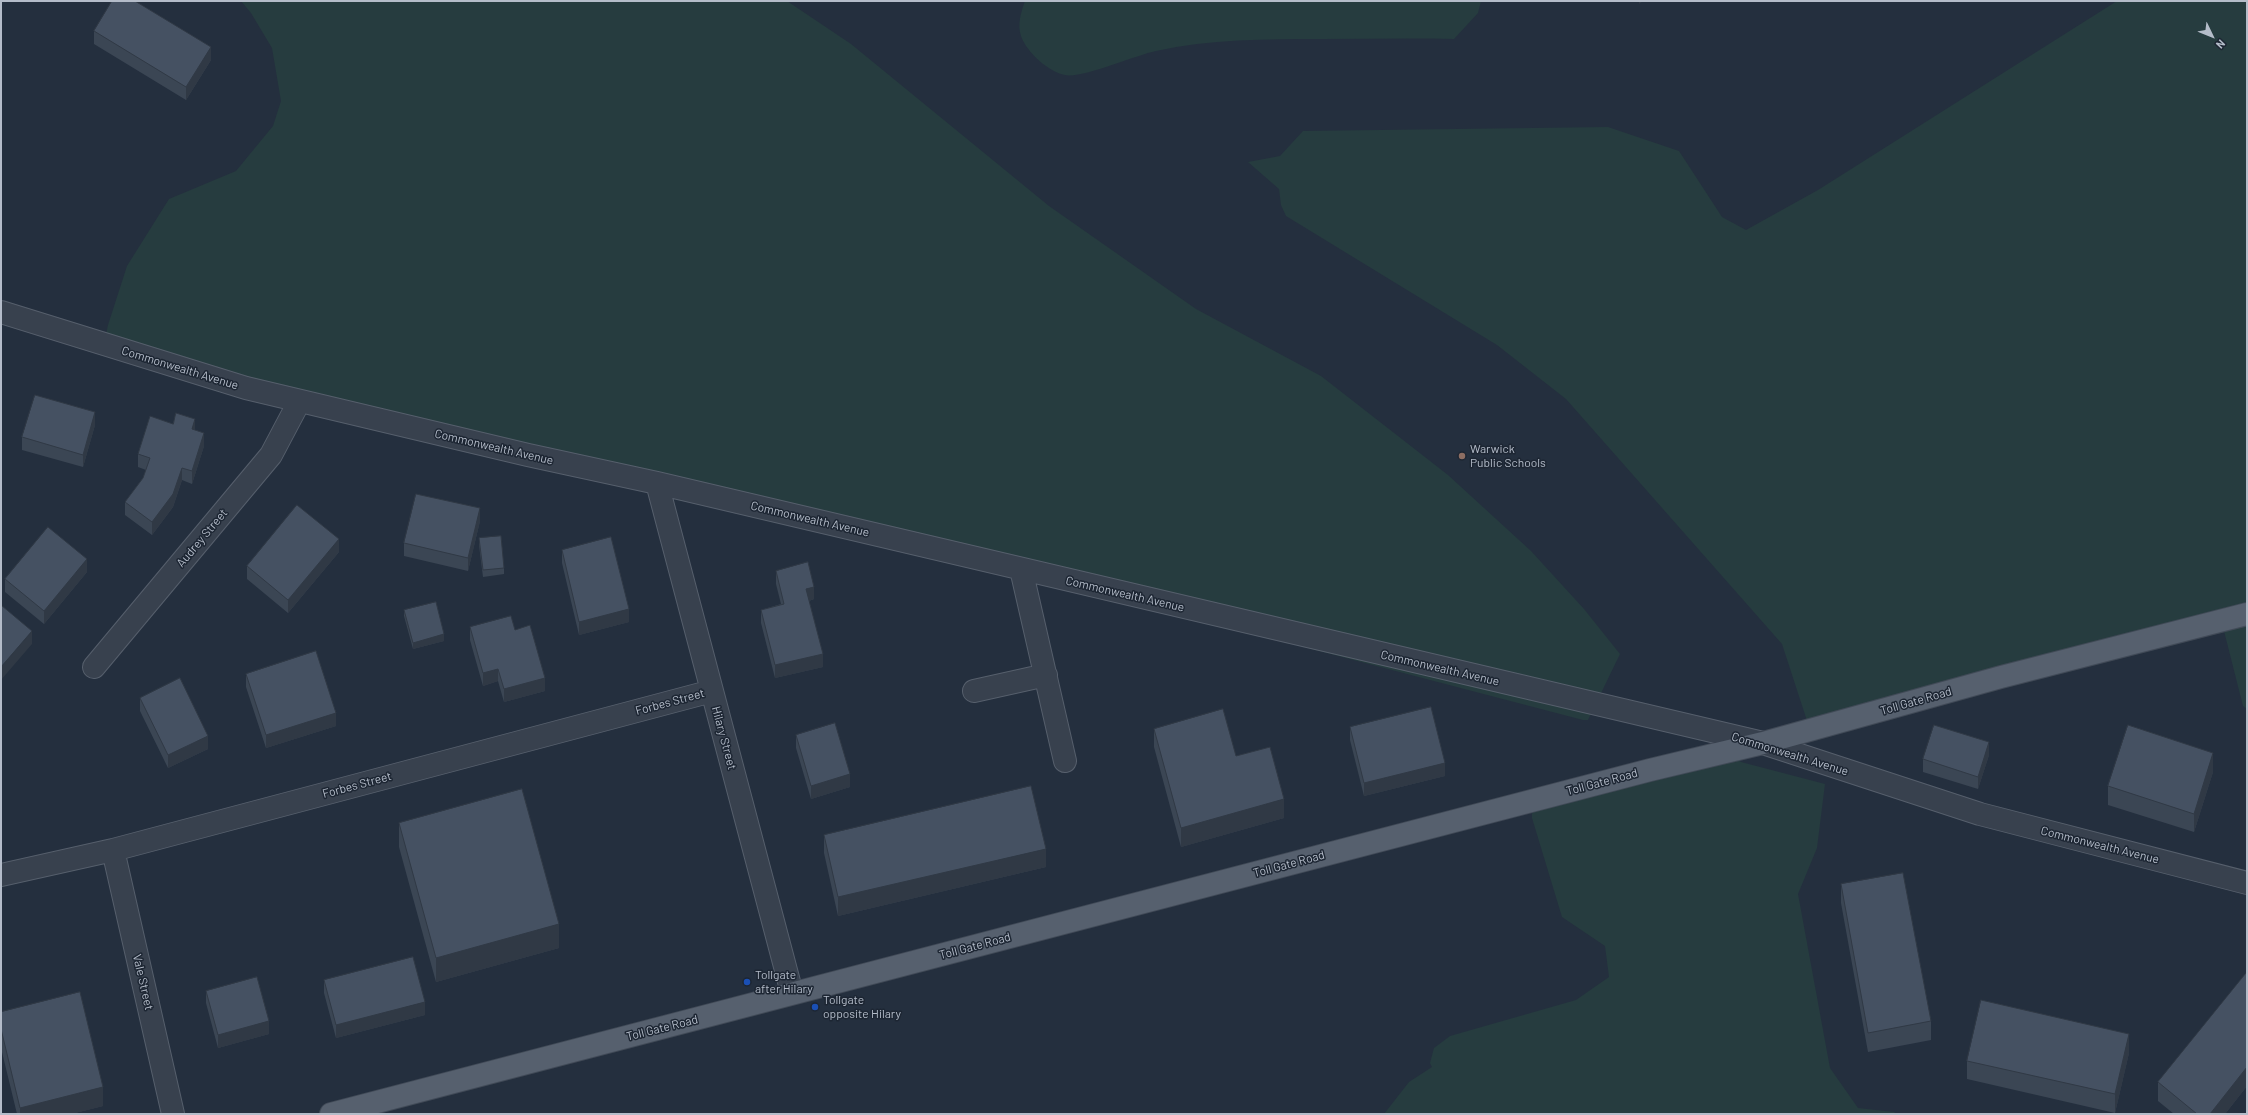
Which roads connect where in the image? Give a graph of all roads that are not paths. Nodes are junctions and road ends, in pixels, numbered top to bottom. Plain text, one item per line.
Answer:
1 (1, 312) edge
2 (298, 402) junction
3 (657, 483) junction
4 (1021, 569) junction
5 (2247, 614) edge
6 (94, 667) dead end
7 (1046, 675) junction
8 (712, 691) junction
9 (974, 691) dead end
10 (1763, 743) junction
11 (1065, 761) dead end
12 (113, 850) junction
13 (1, 875) edge
14 (2247, 883) edge
15 (792, 993) junction
16 (172, 1114) edge
17 (331, 1114) edge

1 - 2 street, Commonwealth Avenue
2 - 3 street, Commonwealth Avenue
2 - 6 street, Audrey Street
3 - 4 street, Commonwealth Avenue
3 - 8 street, Hilary Street
4 - 7 street
4 - 10 street, Commonwealth Avenue
5 - 10 main road, Toll Gate Road
7 - 9 street
7 - 11 street
8 - 12 street, Forbes Street
8 - 15 street, Hilary Street
10 - 14 street, Commonwealth Avenue
10 - 15 main road, Toll Gate Road
12 - 13 street, Forbes Street
12 - 16 street, Vale Street
15 - 17 main road, Toll Gate Road

